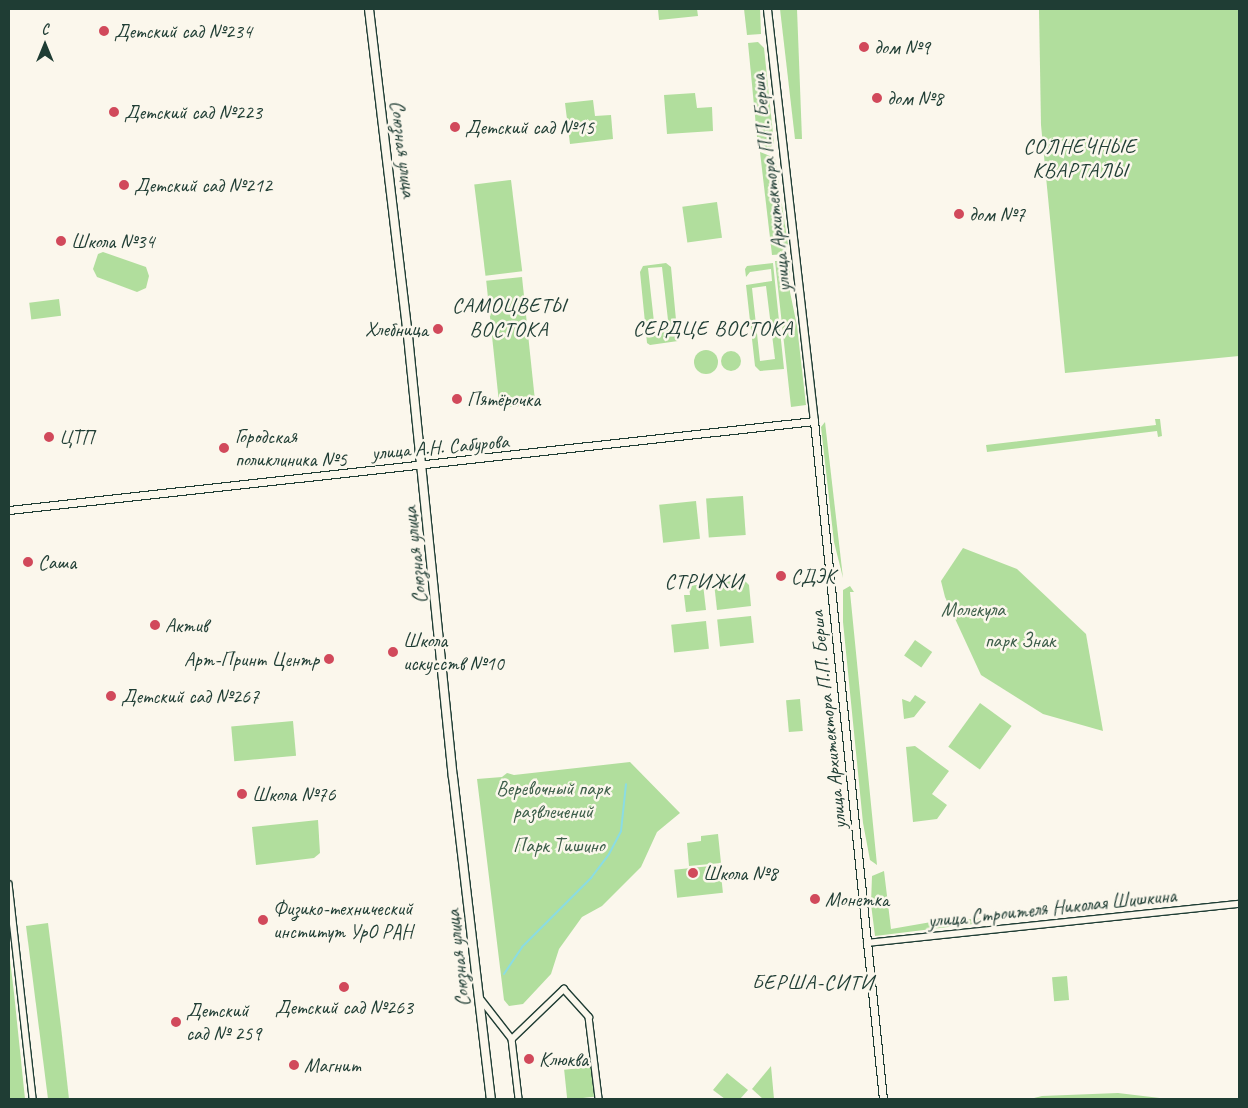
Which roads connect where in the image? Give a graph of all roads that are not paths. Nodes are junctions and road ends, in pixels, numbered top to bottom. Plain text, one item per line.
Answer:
1 (369, 9) edge
2 (767, 9) edge
3 (814, 421) junction
4 (422, 466) junction
5 (9, 510) edge
6 (9, 884) edge
7 (1239, 904) edge
8 (867, 943) junction
9 (478, 996) junction
10 (512, 1039) junction
11 (33, 1099) edge
12 (491, 1099) edge
13 (519, 1099) edge
14 (599, 1099) edge
15 (883, 1099) edge

1 - 4 main road, Союзная улица
2 - 3 street, улица Архитектора П.П. Берша
3 - 4 street, улица А.Н. Сабурова
3 - 8 street, улица Архитектора П.П. Берша
4 - 5 street, улица А.Н. Сабурова
4 - 9 main road, Союзная улица
6 - 11 street
7 - 8 street, улица Строителя Николая Шишкина
8 - 15 street, улица Архитектора П.П. Берша
9 - 10 street
9 - 12 main road, Союзная улица
10 - 13 street
10 - 14 street

